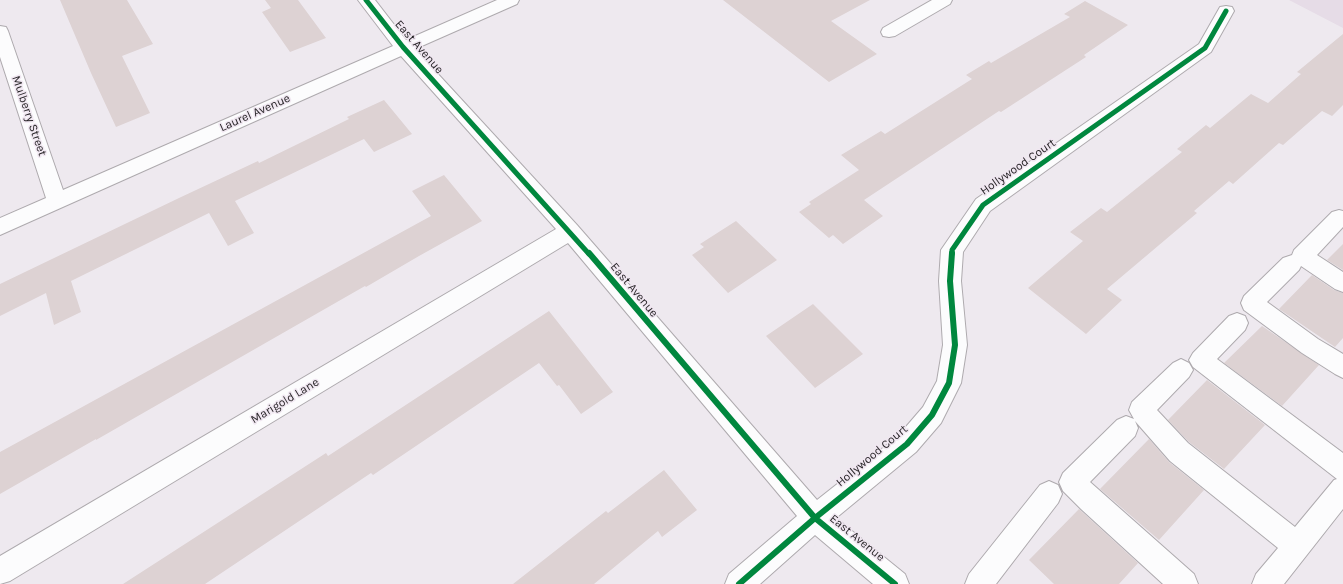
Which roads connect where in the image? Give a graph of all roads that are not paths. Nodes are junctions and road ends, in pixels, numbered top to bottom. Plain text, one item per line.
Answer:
1 (366, 0) edge
2 (511, 0) edge
3 (944, 0) edge
4 (1226, 11) dead end
5 (0, 31) edge
6 (889, 32) dead end
7 (403, 47) junction
8 (57, 201) junction
9 (1339, 218) dead end
10 (0, 227) edge
11 (570, 232) junction
12 (1290, 264) dead end
13 (1343, 283) edge
14 (1237, 323) dead end
15 (1343, 367) edge
16 (1181, 370) dead end
17 (1126, 428) dead end
18 (1343, 469) edge
19 (1343, 489) edge
20 (1048, 494) dead end
21 (815, 518) junction
22 (1297, 546) junction
23 (0, 572) edge
24 (739, 584) edge
25 (895, 584) edge
26 (979, 584) edge
27 (1184, 584) edge
28 (1266, 584) edge

1 - 7 street, East Avenue
2 - 7 street, Laurel Avenue
3 - 6 street
4 - 21 street, Hollywood Court
5 - 8 street, Mulberry Street
7 - 8 street, Laurel Avenue
7 - 11 street, East Avenue
8 - 10 street, Laurel Avenue
9 - 13 street
11 - 21 street, East Avenue
11 - 23 street, Marigold Lane
12 - 15 street
14 - 18 street
16 - 22 street
17 - 27 street
19 - 22 street
20 - 26 street
21 - 24 street, Hollywood Court
21 - 25 street, East Avenue
22 - 28 street

